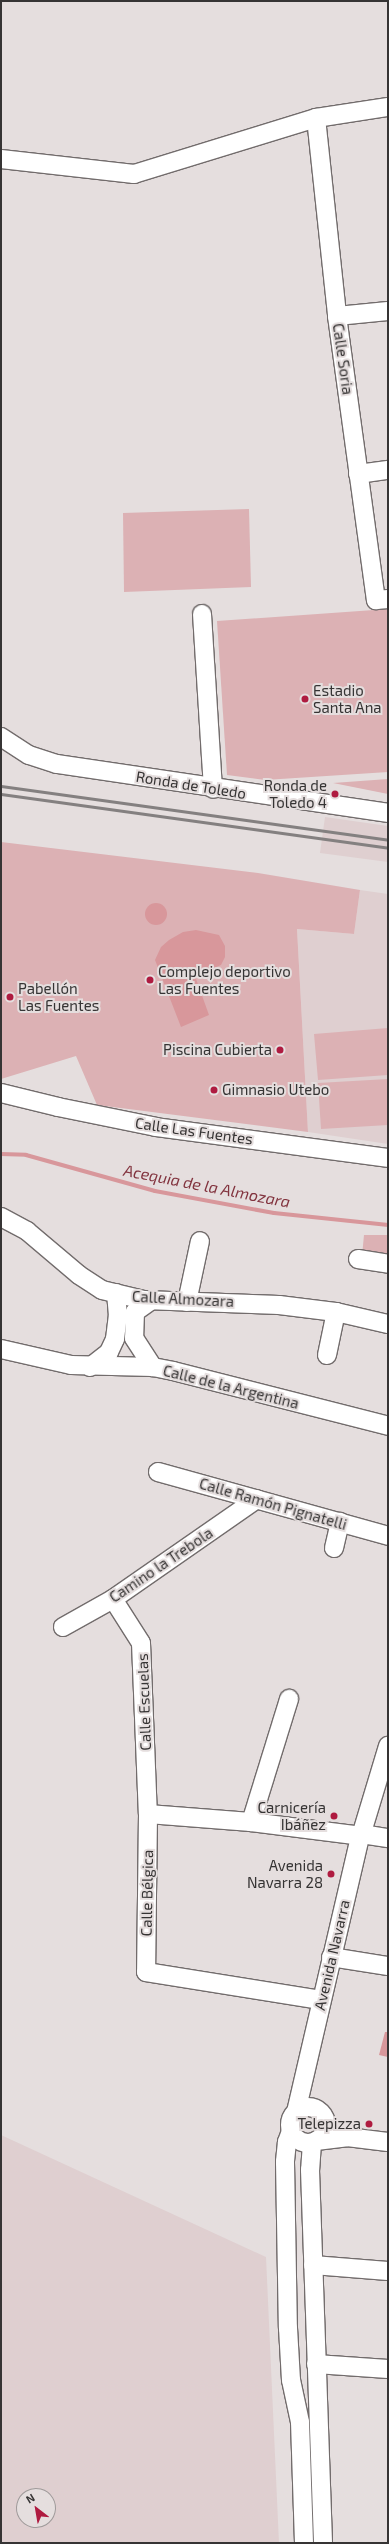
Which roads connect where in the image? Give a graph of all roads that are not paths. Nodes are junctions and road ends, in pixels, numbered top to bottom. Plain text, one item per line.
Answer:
1 (388, 107) edge
2 (316, 118) junction
3 (1, 159) edge
4 (388, 311) edge
5 (337, 316) junction
6 (388, 470) edge
7 (358, 474) junction
8 (382, 600) edge
9 (202, 614) dead end
10 (2, 741) edge
11 (212, 789) junction
12 (388, 813) edge
13 (1, 1093) edge
14 (388, 1158) edge
15 (1, 1217) edge
16 (200, 1241) dead end
17 (358, 1259) dead end
18 (388, 1264) edge
19 (116, 1293) junction
20 (152, 1300) junction
21 (187, 1302) junction
22 (336, 1312) junction
23 (388, 1324) edge
24 (1, 1349) edge
25 (327, 1355) dead end
26 (90, 1367) junction
27 (153, 1367) junction
28 (388, 1426) edge
29 (158, 1472) dead end
30 (257, 1499) junction
31 (340, 1522) junction
32 (388, 1536) edge
33 (334, 1548) dead end
34 (113, 1599) junction
35 (63, 1627) dead end
36 (289, 1699) dead end
37 (388, 1746) edge
38 (148, 1814) junction
39 (251, 1822) junction
40 (361, 1835) junction
41 (388, 1838) edge
42 (331, 1957) junction
43 (388, 1966) edge
44 (321, 2000) junction
45 (304, 2068) junction
46 (296, 2112) junction
47 (322, 2115) junction
48 (291, 2132) junction
49 (347, 2136) junction
50 (314, 2142) junction
51 (388, 2142) edge
52 (313, 2265) junction
53 (388, 2271) edge
54 (316, 2364) junction
55 (388, 2370) edge
56 (291, 2380) junction
57 (324, 2541) edge
58 (294, 2543) edge
59 (304, 2543) edge

1 - 2 street
2 - 3 street
2 - 5 street, Calle Soria
4 - 5 street
5 - 7 street, Calle Soria
6 - 7 street
7 - 8 street, Calle Soria
9 - 11 street
10 - 11 street, Ronda de Toledo
11 - 12 street, Ronda de Toledo
13 - 14 street, Calle Las Fuentes
15 - 19 street, Calle Almozara
16 - 21 street
17 - 18 street
19 - 20 street, Calle Almozara
19 - 26 street
20 - 21 street, Calle Almozara
20 - 27 street
21 - 22 street, Calle Almozara
22 - 23 street, Calle Almozara
22 - 25 street
24 - 26 street, Calle de la Argentina
26 - 27 street, Calle de la Argentina
27 - 28 street, Calle de la Argentina
29 - 30 street, Calle Ramón Pignatelli
30 - 31 street, Calle Ramón Pignatelli
30 - 34 street, Camino la Trebola
31 - 32 street, Calle Ramón Pignatelli
31 - 33 street
34 - 35 street, Camino la Trebola
34 - 38 street, Calle Escuelas
36 - 39 street
37 - 40 street, Avenida Navarra
38 - 39 street
38 - 44 street, Calle Bélgica
39 - 40 street
40 - 41 street
40 - 42 street, Avenida Navarra
42 - 43 street
42 - 44 street, Avenida Navarra
44 - 45 street, Avenida Navarra
45 - 46 street, Avenida Navarra
45 - 47 street
46 - 47 street
46 - 48 street
47 - 49 street
47 - 50 street
48 - 50 street
48 - 56 street
49 - 50 street
49 - 51 street
50 - 52 street
52 - 53 street
52 - 54 street
54 - 55 street
54 - 57 street
56 - 58 street
56 - 59 street

